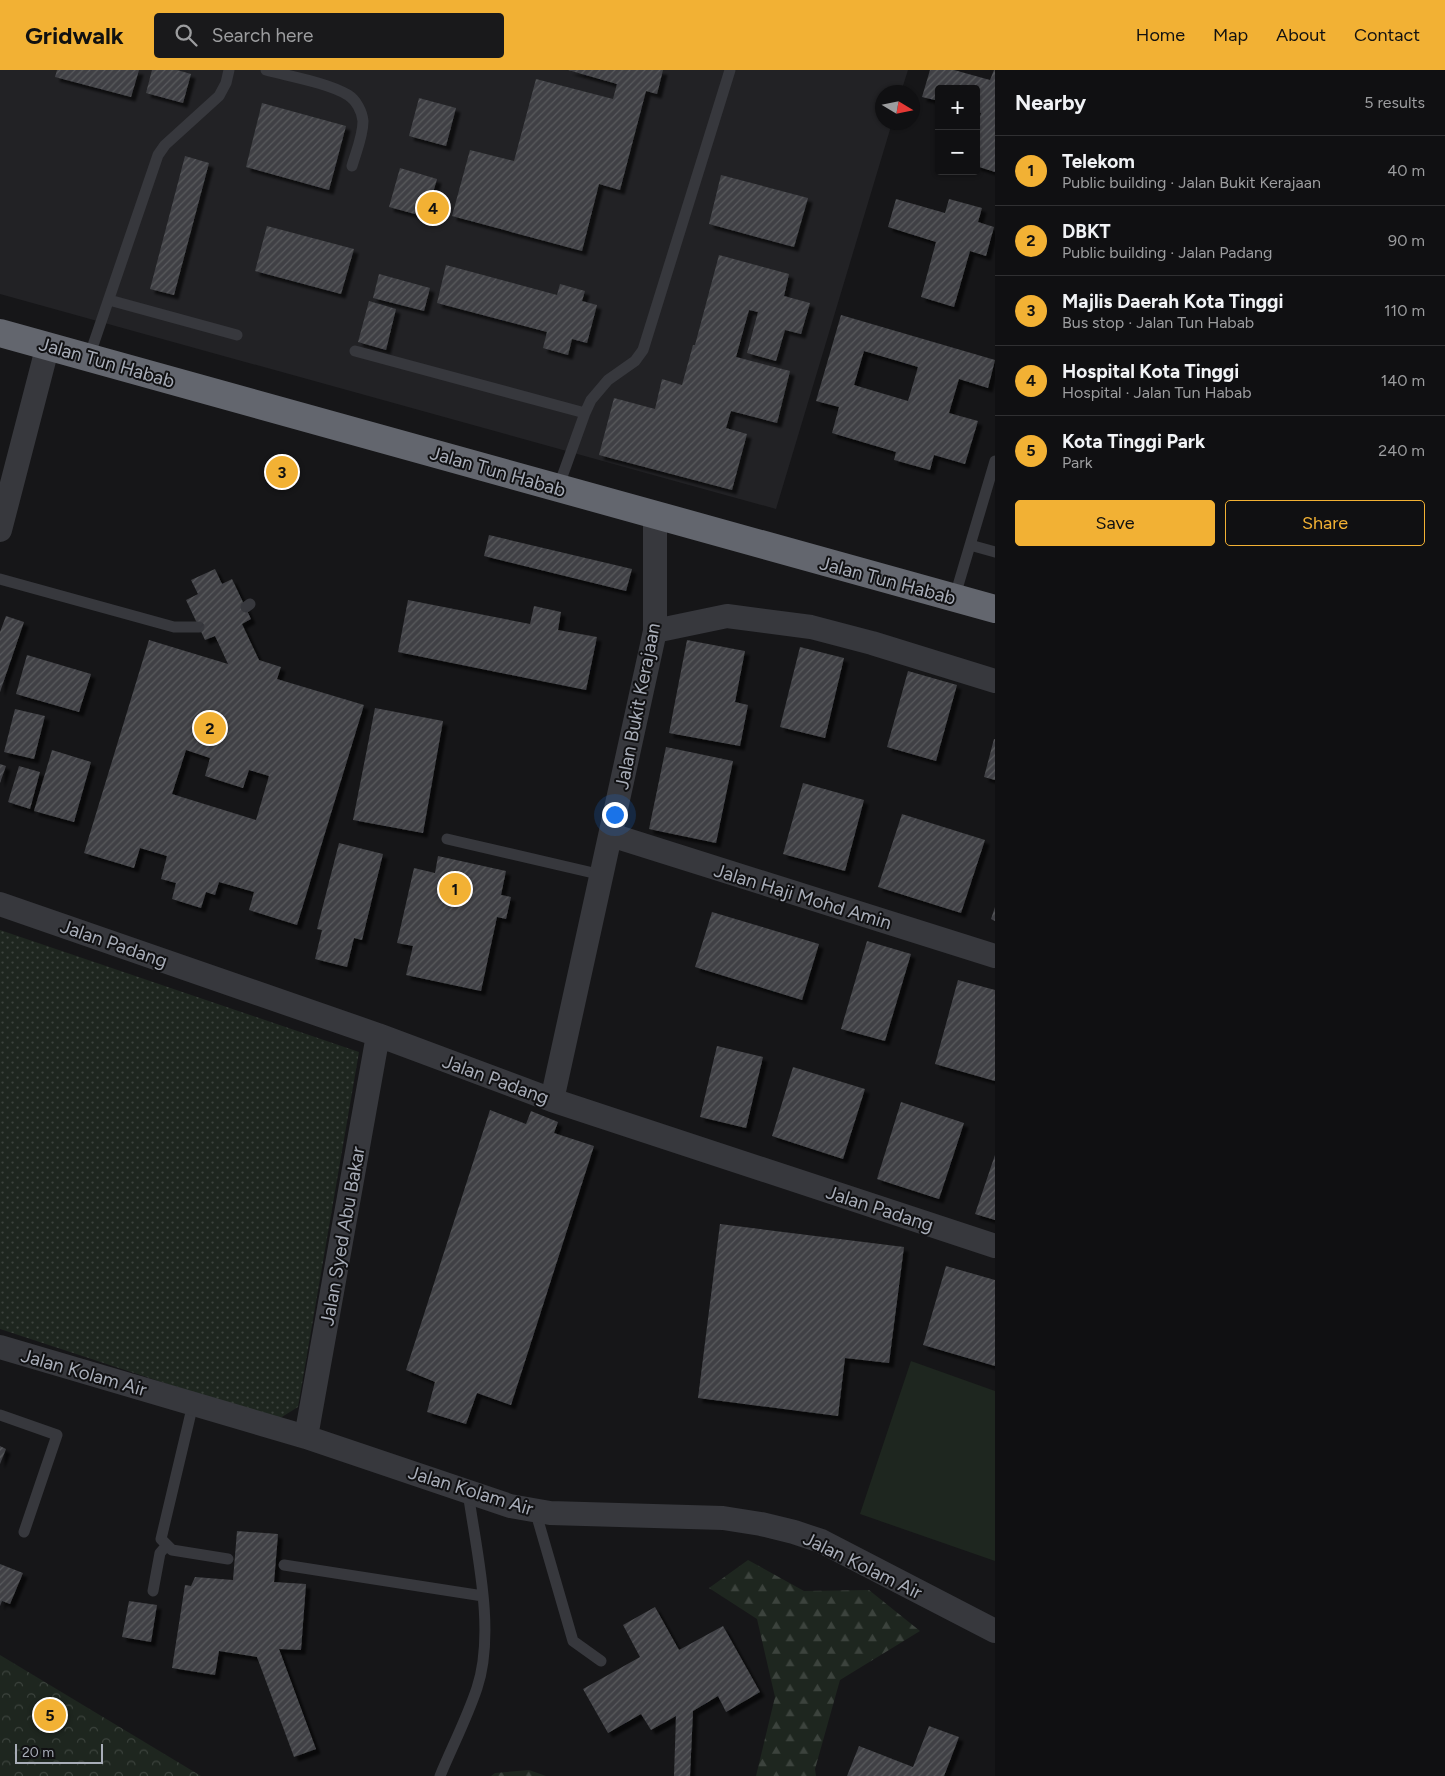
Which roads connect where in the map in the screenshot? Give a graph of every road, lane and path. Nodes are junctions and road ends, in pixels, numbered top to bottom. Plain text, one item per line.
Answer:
1 (229, 70) edge
2 (266, 70) edge
3 (730, 70) edge
4 (352, 166) dead end
5 (109, 300) junction
6 (0, 333) edge
7 (237, 335) dead end
8 (48, 345) junction
9 (355, 351) dead end
10 (90, 357) junction
11 (585, 413) junction
12 (995, 461) edge
13 (558, 488) junction
14 (654, 515) junction
15 (0, 530) edge
16 (970, 545) junction
17 (995, 552) edge
18 (0, 579) edge
19 (954, 598) junction
20 (995, 609) edge
21 (199, 627) dead end
22 (655, 631) junction
23 (995, 681) edge
24 (611, 835) junction
25 (447, 839) dead end
26 (602, 875) junction
27 (0, 904) edge
28 (995, 956) edge
29 (378, 1035) junction
30 (552, 1100) junction
31 (995, 1246) edge
32 (0, 1347) edge
33 (193, 1404) junction
34 (0, 1415) edge
35 (306, 1437) junction
36 (468, 1492) junction
37 (535, 1510) junction
38 (24, 1532) dead end
39 (167, 1545) junction
40 (228, 1559) dead end
41 (284, 1566) dead end
42 (153, 1591) dead end
43 (483, 1596) junction
44 (995, 1630) edge
45 (601, 1660) dead end
46 (440, 1776) edge

1 - 5 lane
2 - 4 lane
3 - 11 lane
5 - 7 lane
5 - 10 lane
6 - 8 highway, Jalan Tun Habab
8 - 10 highway, Jalan Tun Habab
8 - 15 street
9 - 11 lane
10 - 13 highway, Jalan Tun Habab
11 - 13 lane
12 - 16 lane
13 - 14 highway, Jalan Tun Habab
14 - 19 highway, Jalan Tun Habab
14 - 22 street, Jalan Bukit Kerajaan
16 - 17 lane
16 - 19 lane
18 - 21 lane
19 - 20 highway, Jalan Tun Habab
22 - 23 street
22 - 24 street, Jalan Bukit Kerajaan
24 - 26 street, Jalan Bukit Kerajaan
24 - 28 street, Jalan Haji Mohd Amin
25 - 26 lane
26 - 30 street, Jalan Bukit Kerajaan
27 - 29 street, Jalan Padang
29 - 30 street, Jalan Padang
29 - 35 street, Jalan Syed Abu Bakar
30 - 31 street, Jalan Padang
32 - 33 street, Jalan Kolam Air
33 - 35 street, Jalan Kolam Air
33 - 39 lane
34 - 38 lane
35 - 36 street, Jalan Kolam Air
36 - 37 street, Jalan Kolam Air
36 - 43 lane
37 - 44 street, Jalan Kolam Air
37 - 45 lane
39 - 40 lane
39 - 42 lane
41 - 43 lane
43 - 46 lane

